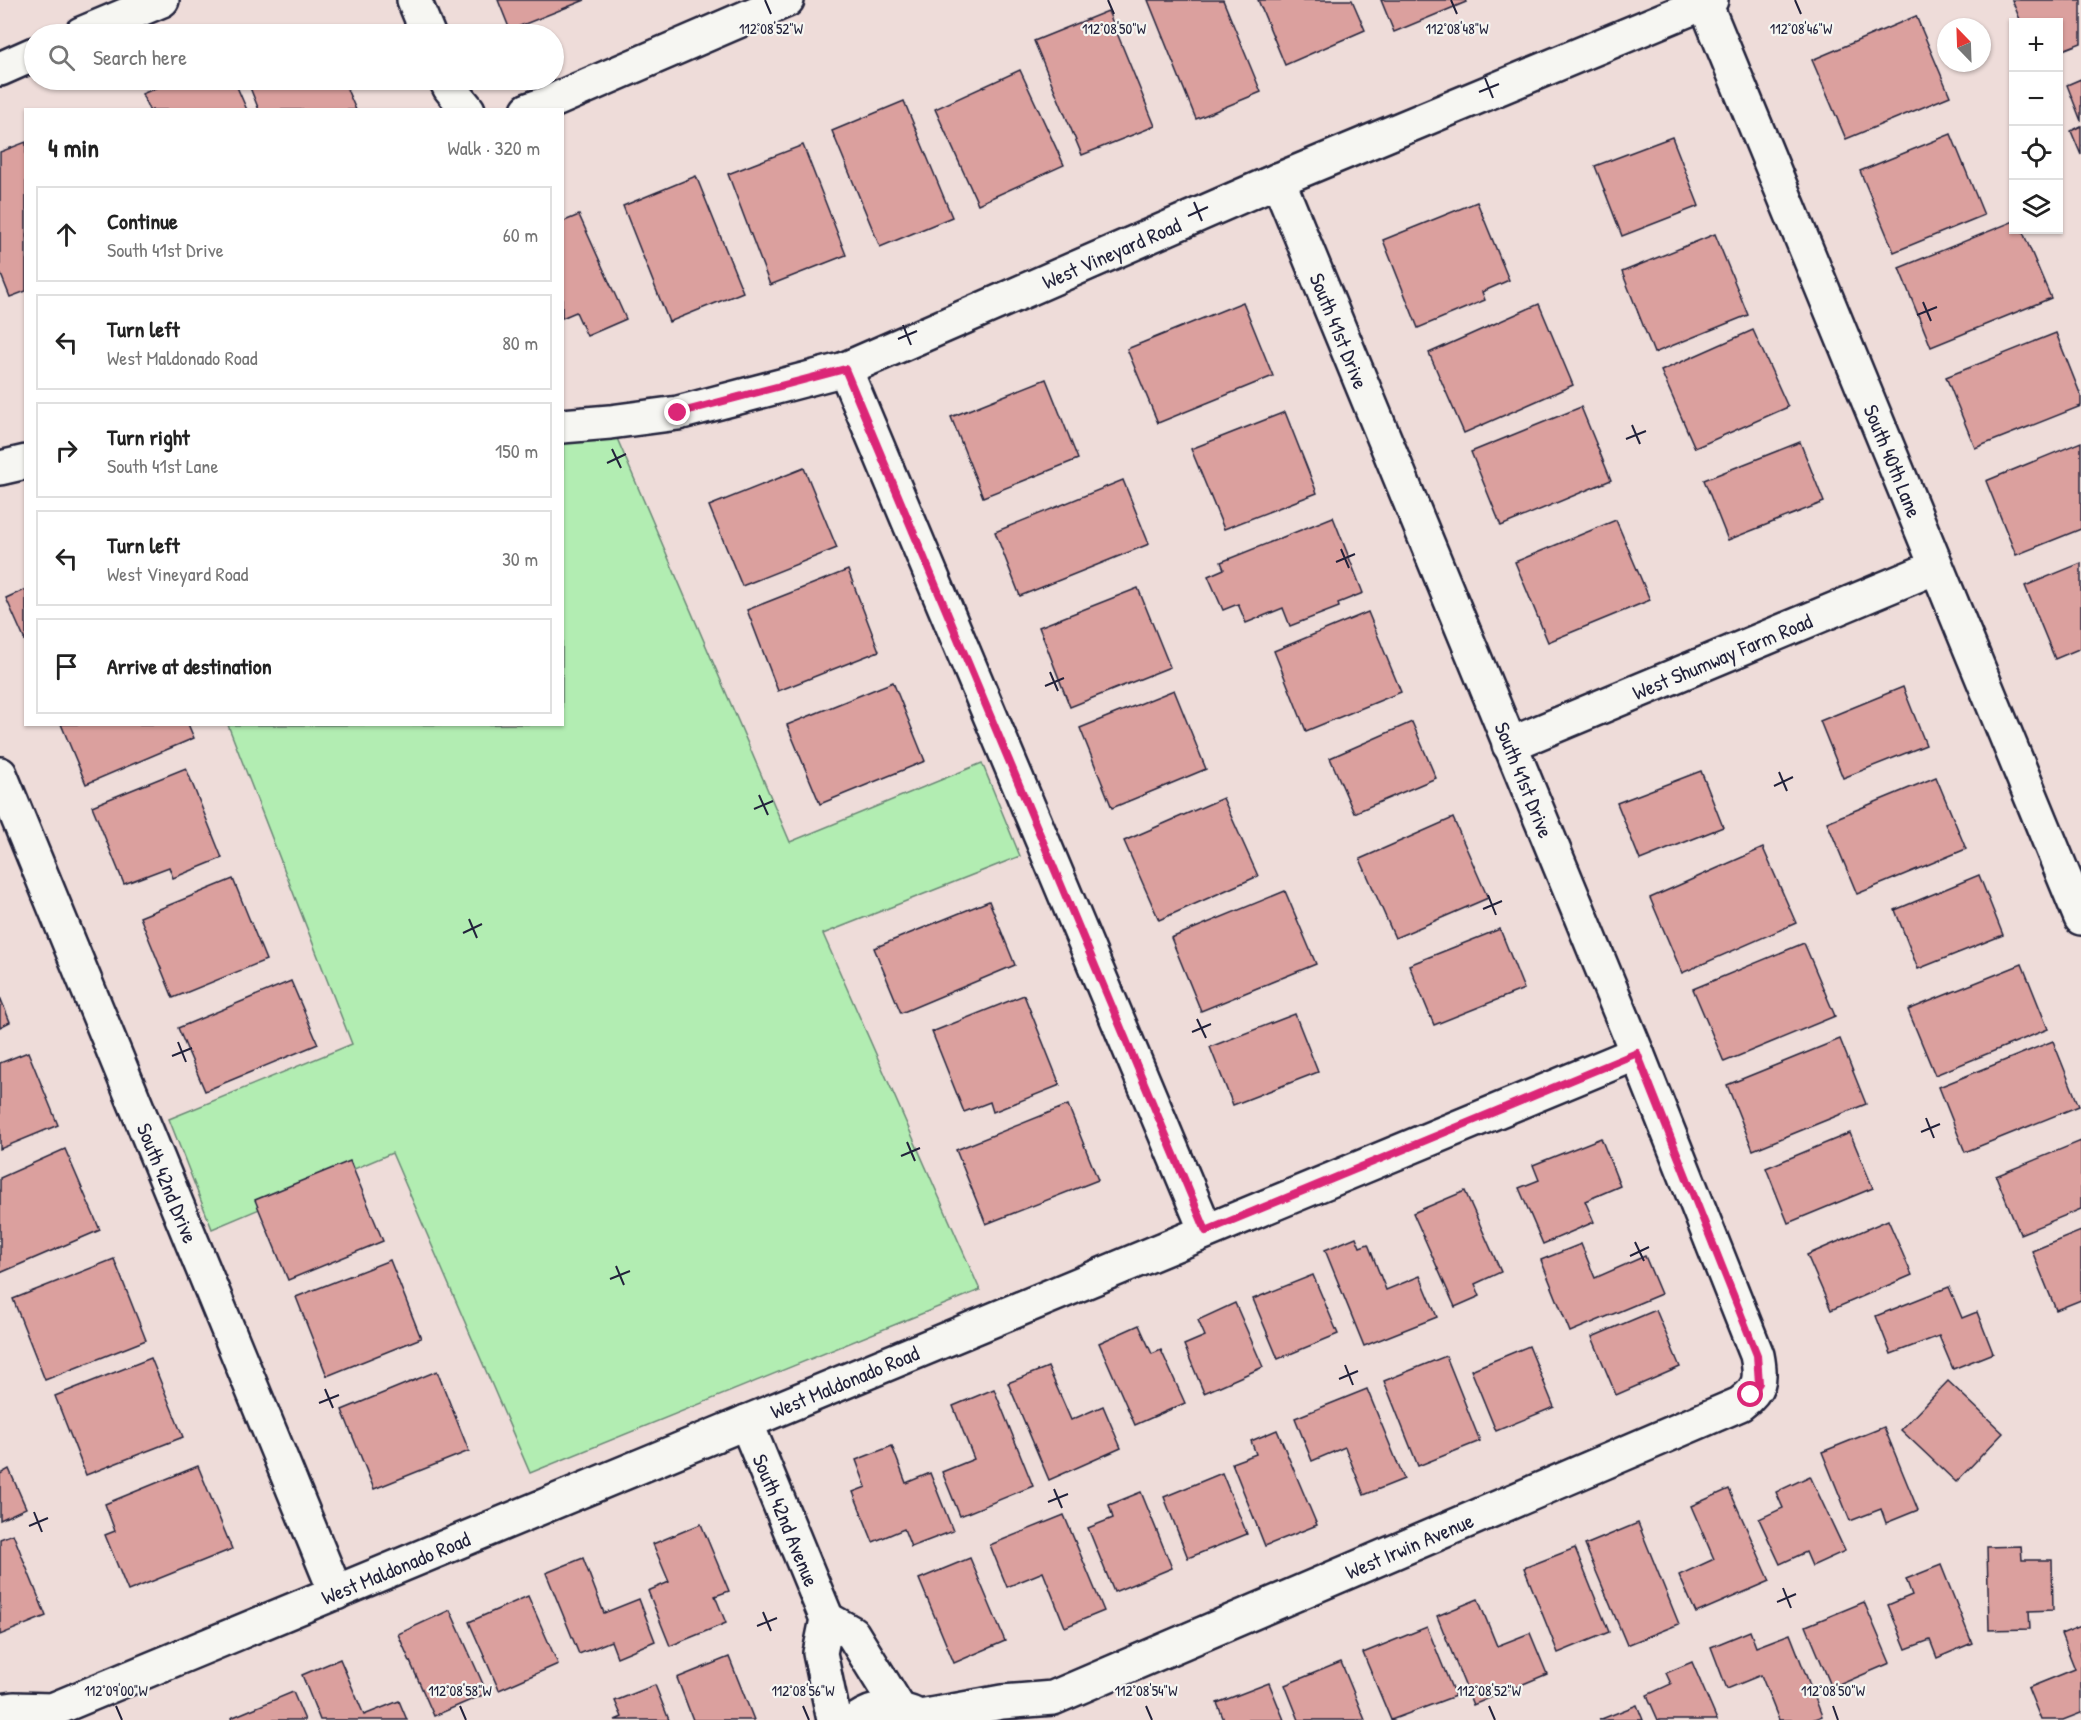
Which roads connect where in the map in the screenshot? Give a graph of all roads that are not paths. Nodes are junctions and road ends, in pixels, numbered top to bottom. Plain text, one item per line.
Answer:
1 (162, 0) edge
2 (414, 0) edge
3 (787, 0) edge
4 (1708, 1) edge
5 (105, 24) edge
6 (424, 24) edge
7 (24, 58) edge
8 (0, 69) edge
9 (452, 90) edge
10 (466, 108) edge
11 (533, 108) edge
12 (1278, 180) junction
13 (845, 369) junction
14 (564, 426) edge
15 (24, 462) edge
16 (0, 468) edge
17 (1936, 567) junction
18 (1509, 745) junction
19 (0, 774) edge
20 (2073, 875) edge
21 (2081, 918) edge
22 (1637, 1053) junction
23 (1206, 1231) junction
24 (1759, 1383) joint
25 (746, 1422) junction
26 (336, 1593) junction
27 (827, 1619) junction
28 (1043, 1709) edge
29 (0, 1711) edge
30 (48, 1715) edge
31 (914, 1715) edge
32 (834, 1720) edge
33 (857, 1720) edge

1 - 5 street
2 - 6 street
3 - 11 street
4 - 12 street, West Vineyard Road
4 - 17 street, South 40th Lane
7 - 8 street
9 - 10 street
12 - 13 street, West Vineyard Road
12 - 18 street, South 41st Drive
13 - 14 street, West Vineyard Road
13 - 23 street
15 - 16 street
17 - 18 street, West Shumway Farm Road
17 - 20 street, South 40th Lane
18 - 22 street, South 41st Drive
19 - 26 street, South 42nd Drive
20 - 21 street, South 40th Lane
22 - 23 street, West Maldonado Road
22 - 24 street, South 41st Drive
23 - 25 street, West Maldonado Road
24 - 28 street, West Irwin Avenue
25 - 26 street, West Maldonado Road
25 - 27 street, South 42nd Avenue
26 - 30 street, West Maldonado Road
27 - 31 street
27 - 32 street
28 - 31 street, West Irwin Avenue
29 - 30 street, West Maldonado Road
31 - 33 street, West Irwin Avenue

